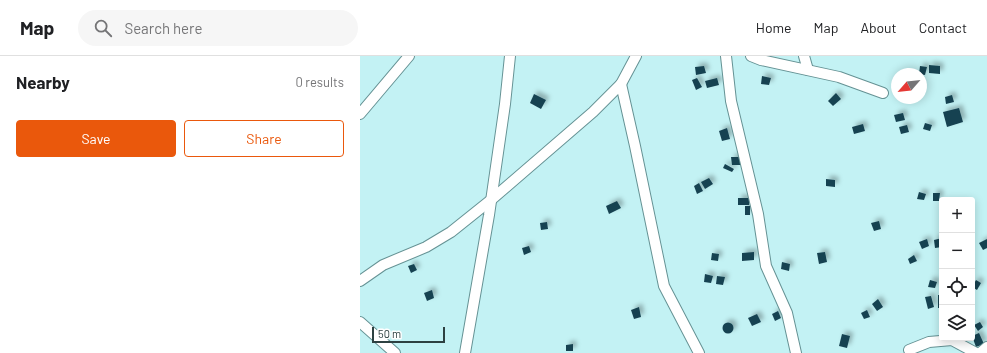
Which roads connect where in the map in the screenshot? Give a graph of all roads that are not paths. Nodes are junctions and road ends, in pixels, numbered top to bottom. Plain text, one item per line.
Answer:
1 (409, 56) edge
2 (510, 56) edge
3 (636, 56) edge
4 (726, 56) edge
5 (751, 56) edge
6 (804, 56) edge
7 (808, 70) junction
8 (621, 84) junction
9 (883, 92) dead end
10 (360, 114) edge
11 (491, 200) junction
12 (360, 281) edge
13 (360, 322) edge
14 (987, 346) edge
15 (910, 350) dead end
16 (395, 353) edge
17 (466, 353) edge
18 (699, 353) edge
19 (796, 353) edge
20 (976, 353) edge
21 (980, 353) edge

1 - 10 street
2 - 11 street
3 - 8 street
4 - 19 street
5 - 7 street
6 - 7 street
7 - 9 street
8 - 11 street
8 - 18 street
11 - 12 street
11 - 17 street
13 - 16 street
14 - 21 street
15 - 20 street

